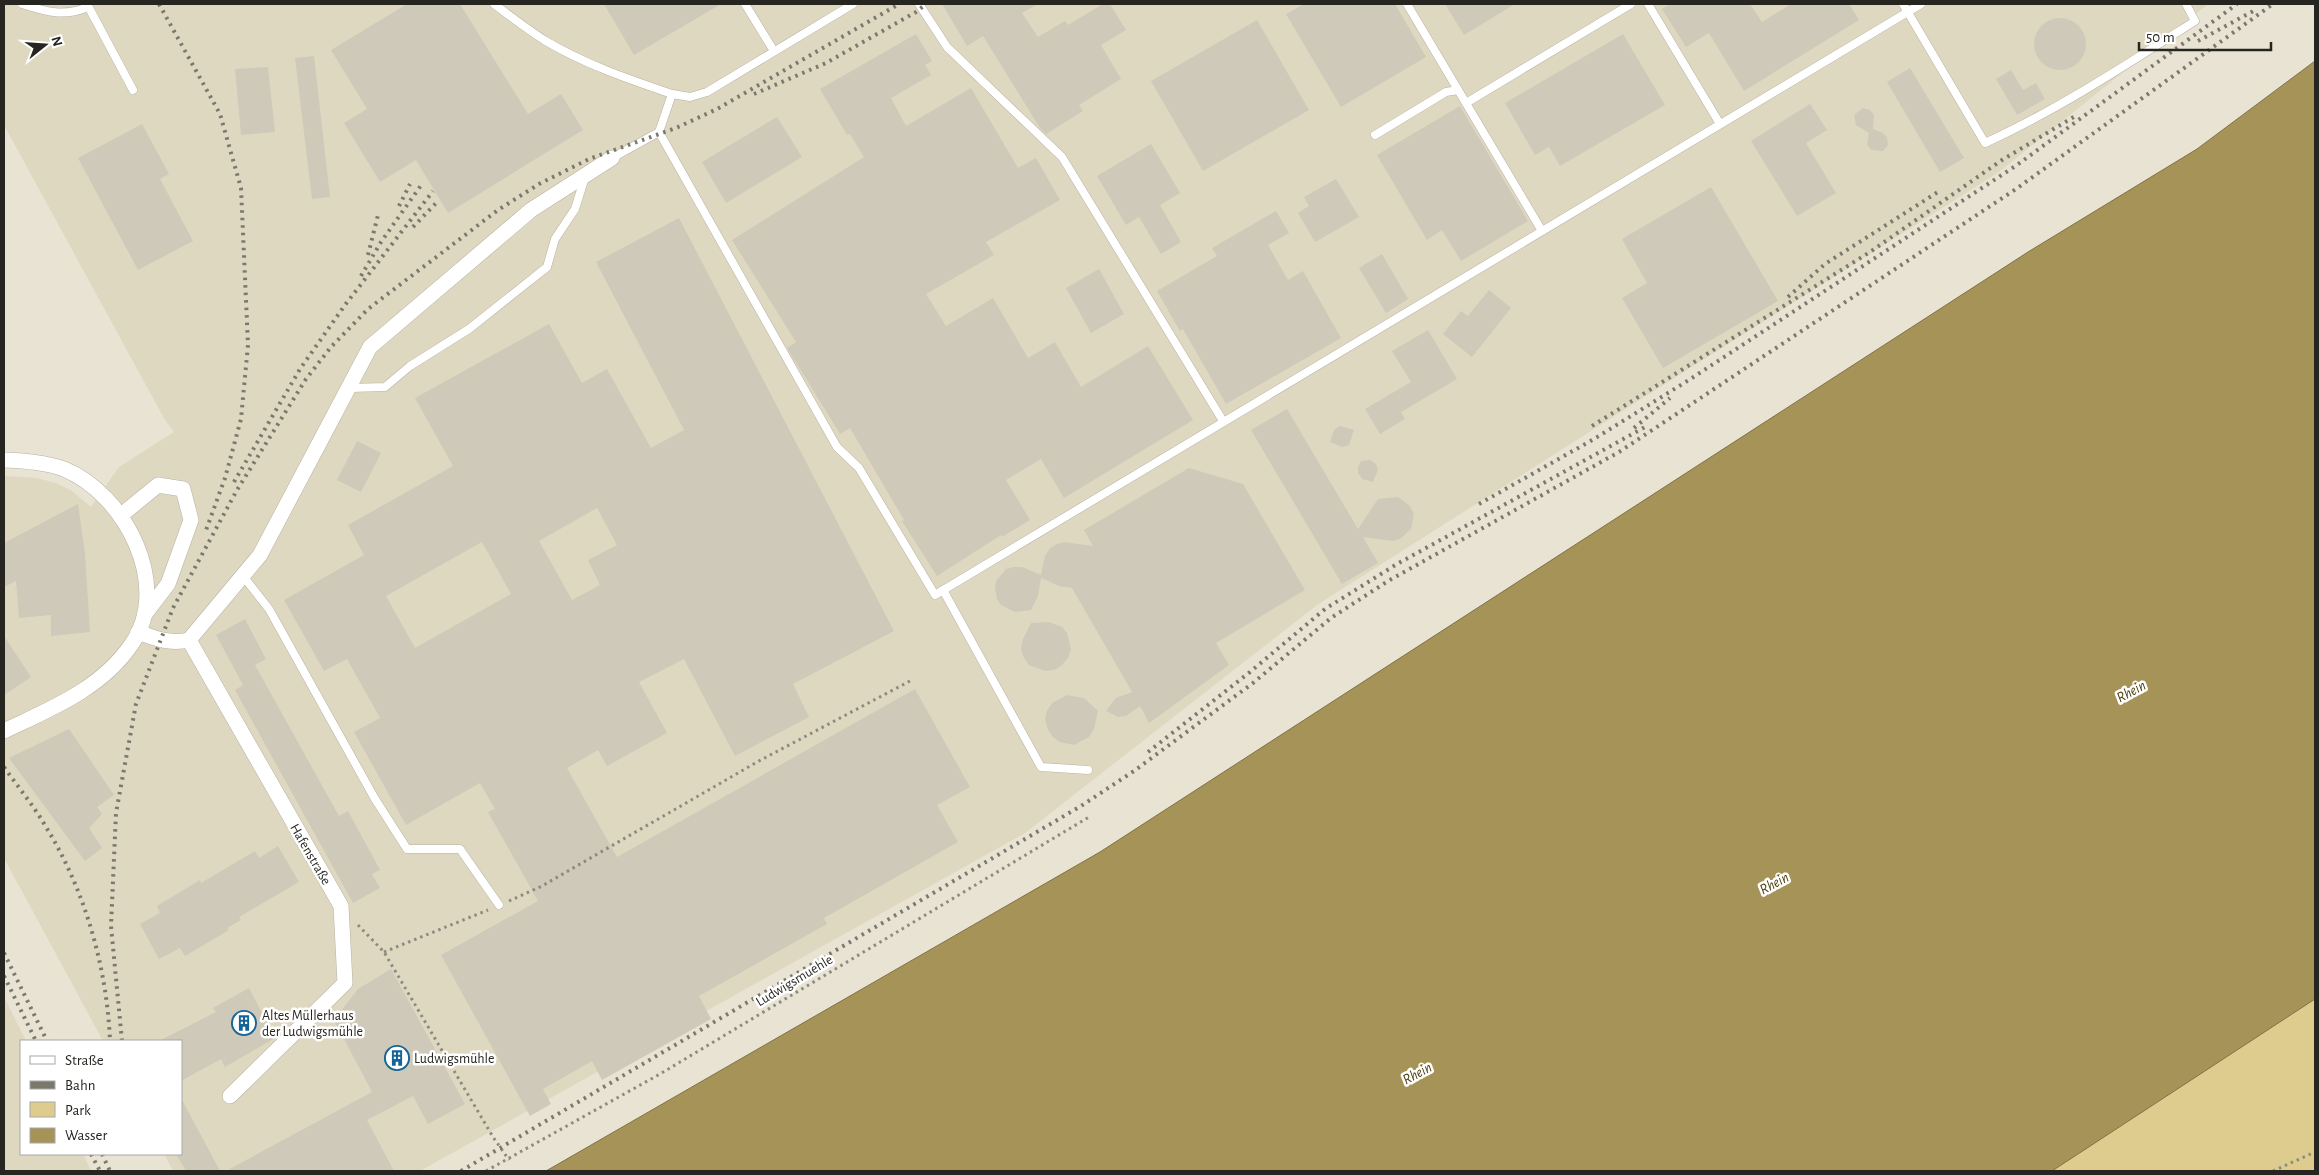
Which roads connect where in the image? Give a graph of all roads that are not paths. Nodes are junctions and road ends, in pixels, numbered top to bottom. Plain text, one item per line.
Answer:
1 (22, 4) edge
2 (494, 4) edge
3 (745, 4) edge
4 (852, 4) edge
5 (919, 4) edge
6 (1407, 4) edge
7 (1631, 4) edge
8 (1648, 4) edge
9 (1903, 4) edge
10 (1921, 4) edge
11 (2186, 4) edge
12 (88, 5) edge
13 (1908, 12) junction
14 (774, 51) junction
15 (134, 90) dead end
16 (1458, 90) junction
17 (672, 94) junction
18 (1466, 103) junction
19 (1720, 124) junction
20 (658, 132) junction
21 (1375, 135) dead end
22 (612, 158) joint
23 (586, 175) junction
24 (1542, 231) junction
25 (349, 388) junction
26 (1224, 422) junction
27 (4, 460) edge
28 (120, 516) junction
29 (242, 576) junction
30 (943, 590) junction
31 (144, 616) junction
32 (138, 632) junction
33 (189, 640) junction
34 (4, 731) edge
35 (1088, 770) dead end
36 (499, 905) road end
37 (230, 1096) dead end

1 - 12 lane
2 - 17 lane
3 - 14 lane
4 - 14 lane
5 - 26 lane
6 - 16 lane
7 - 18 lane
8 - 19 lane
9 - 13 lane
10 - 13 lane
11 - 13 lane
12 - 15 lane
13 - 19 lane
14 - 17 lane
16 - 18 lane
16 - 21 lane
17 - 20 lane
18 - 24 lane
19 - 24 lane
20 - 22 lane
20 - 30 lane
22 - 23 street
23 - 25 street
23 - 25 lane
24 - 26 lane
25 - 29 street
26 - 30 lane
27 - 28 street
28 - 31 street
28 - 31 street
29 - 33 street
29 - 36 lane
30 - 35 lane
31 - 32 street
32 - 33 street
32 - 34 street
33 - 37 street, Hafenstraße

